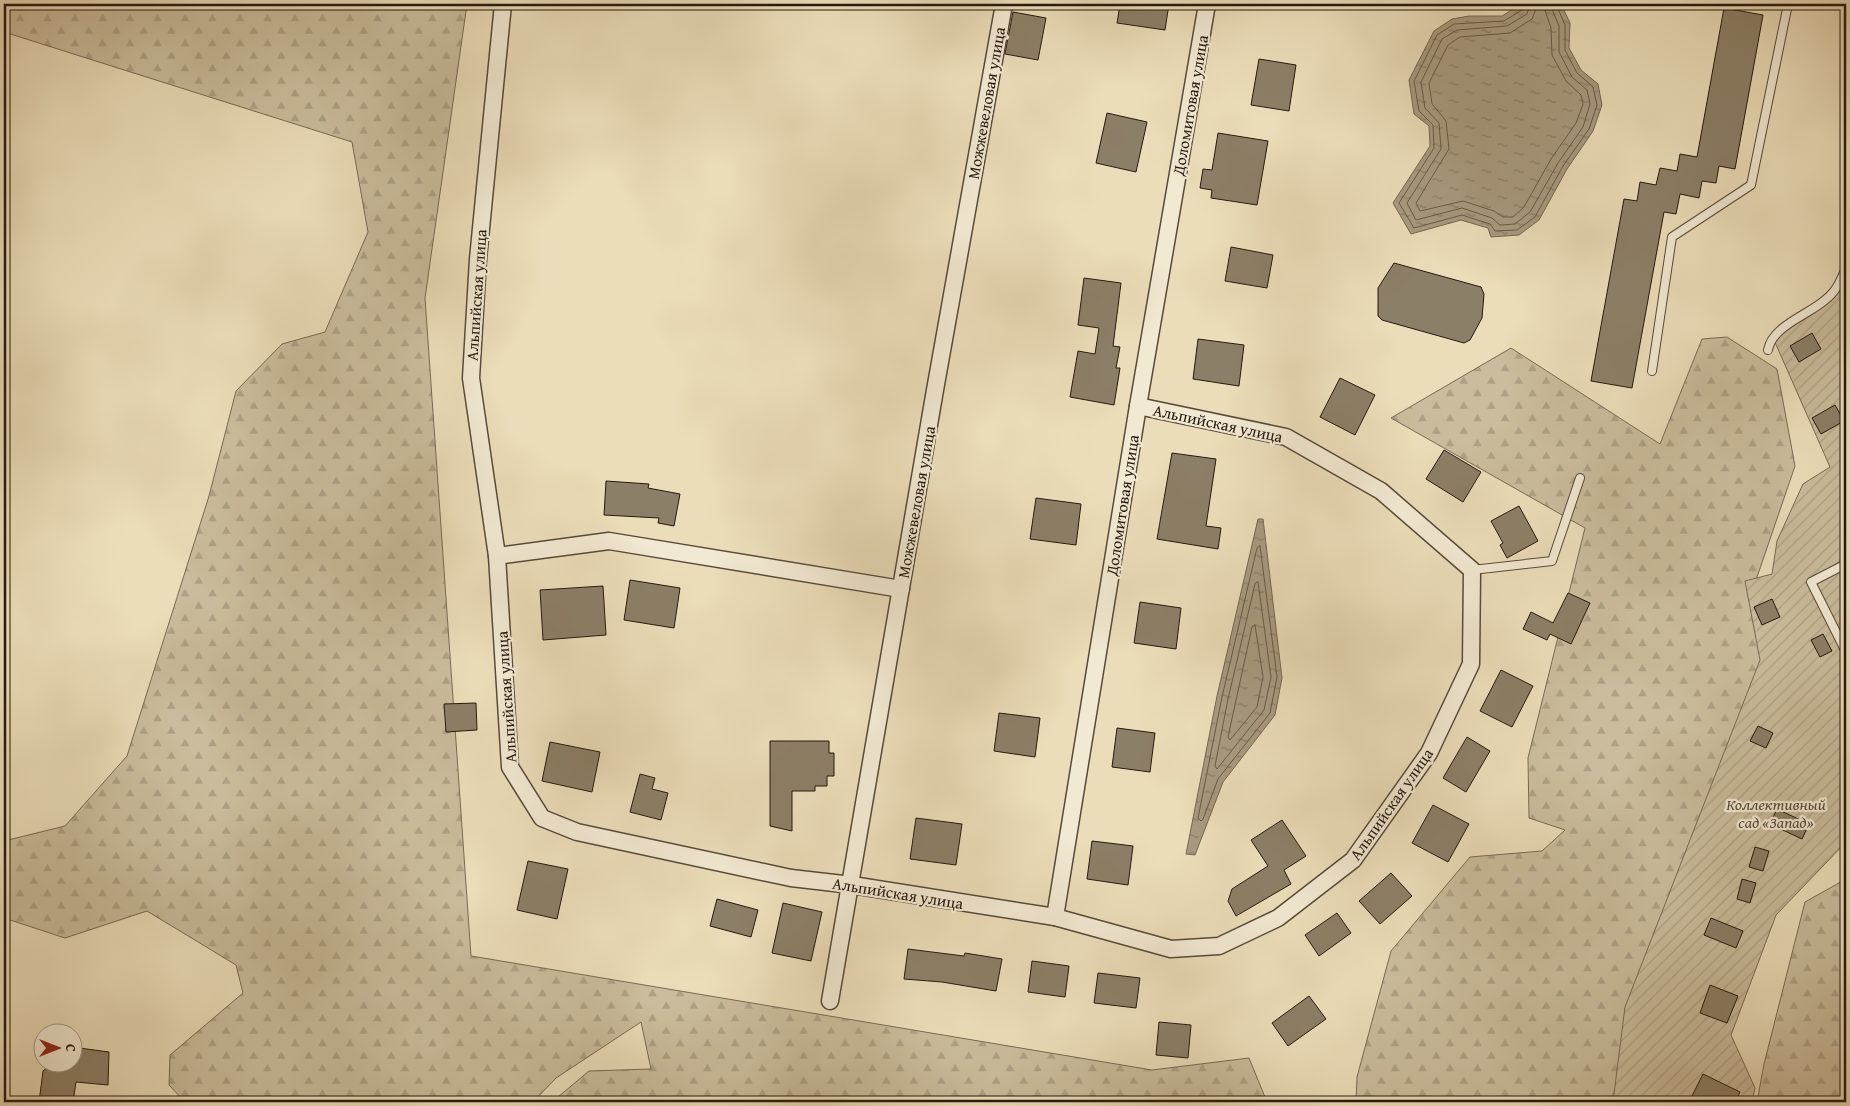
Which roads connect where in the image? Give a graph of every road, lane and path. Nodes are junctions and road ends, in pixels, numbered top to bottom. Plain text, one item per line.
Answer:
1 (503, 4) edge
2 (1004, 4) edge
3 (1207, 4) edge
4 (1788, 4) edge
5 (1846, 268) edge
6 (1768, 350) dead end
7 (1652, 371) dead end
8 (1138, 406) junction
9 (1580, 478) dead end
10 (497, 556) junction
11 (1846, 564) edge
12 (1472, 570) junction
13 (901, 589) junction
14 (1844, 648) dead end
15 (852, 884) junction
16 (1055, 918) junction
17 (830, 1001) dead end

1 - 10 street, Альпийская улица
2 - 13 street, Можжевеловая улица
3 - 8 street, Доломитовая улица
4 - 7 lane
5 - 6 lane
8 - 12 street, Альпийская улица
8 - 16 street, Доломитовая улица
9 - 12 lane
10 - 13 street
10 - 15 street, Альпийская улица
11 - 14 lane
12 - 16 street, Альпийская улица
13 - 15 street, Можжевеловая улица
15 - 16 street, Альпийская улица
15 - 17 street, Можжевеловая улица

